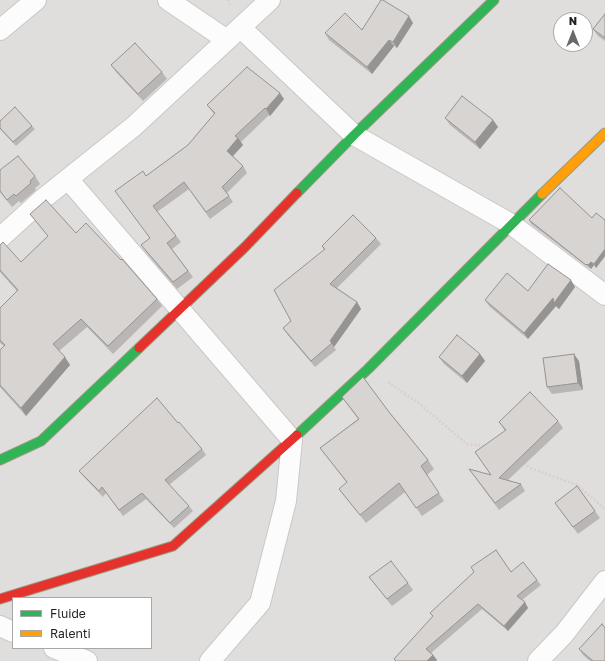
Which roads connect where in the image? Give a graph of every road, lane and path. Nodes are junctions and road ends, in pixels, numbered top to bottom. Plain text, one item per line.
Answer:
1 (36, 0) edge
2 (168, 0) edge
3 (270, 0) edge
4 (494, 0) edge
5 (0, 30) edge
6 (234, 34) junction
7 (605, 133) edge
8 (354, 135) junction
9 (68, 179) junction
10 (511, 224) junction
11 (0, 238) edge
12 (605, 295) edge
13 (180, 309) junction
14 (368, 369) junction
15 (292, 440) junction
16 (490, 446) edge
17 (517, 459) edge
18 (0, 460) edge
19 (605, 509) edge
20 (605, 581) edge
21 (0, 599) edge
22 (0, 626) edge
23 (12, 632) edge
24 (57, 649) edge
25 (87, 661) edge
26 (210, 661) edge
27 (538, 661) edge

1 - 5 street
2 - 6 street
3 - 6 street
4 - 8 street
6 - 8 street
6 - 9 street
7 - 10 street
8 - 10 street
8 - 13 street
9 - 11 street
9 - 13 street
10 - 12 street
10 - 14 street
13 - 15 street
13 - 18 street
14 - 15 street
14 - 16 path
15 - 21 street
15 - 26 street
17 - 19 path
20 - 27 street
22 - 23 street
24 - 25 street

